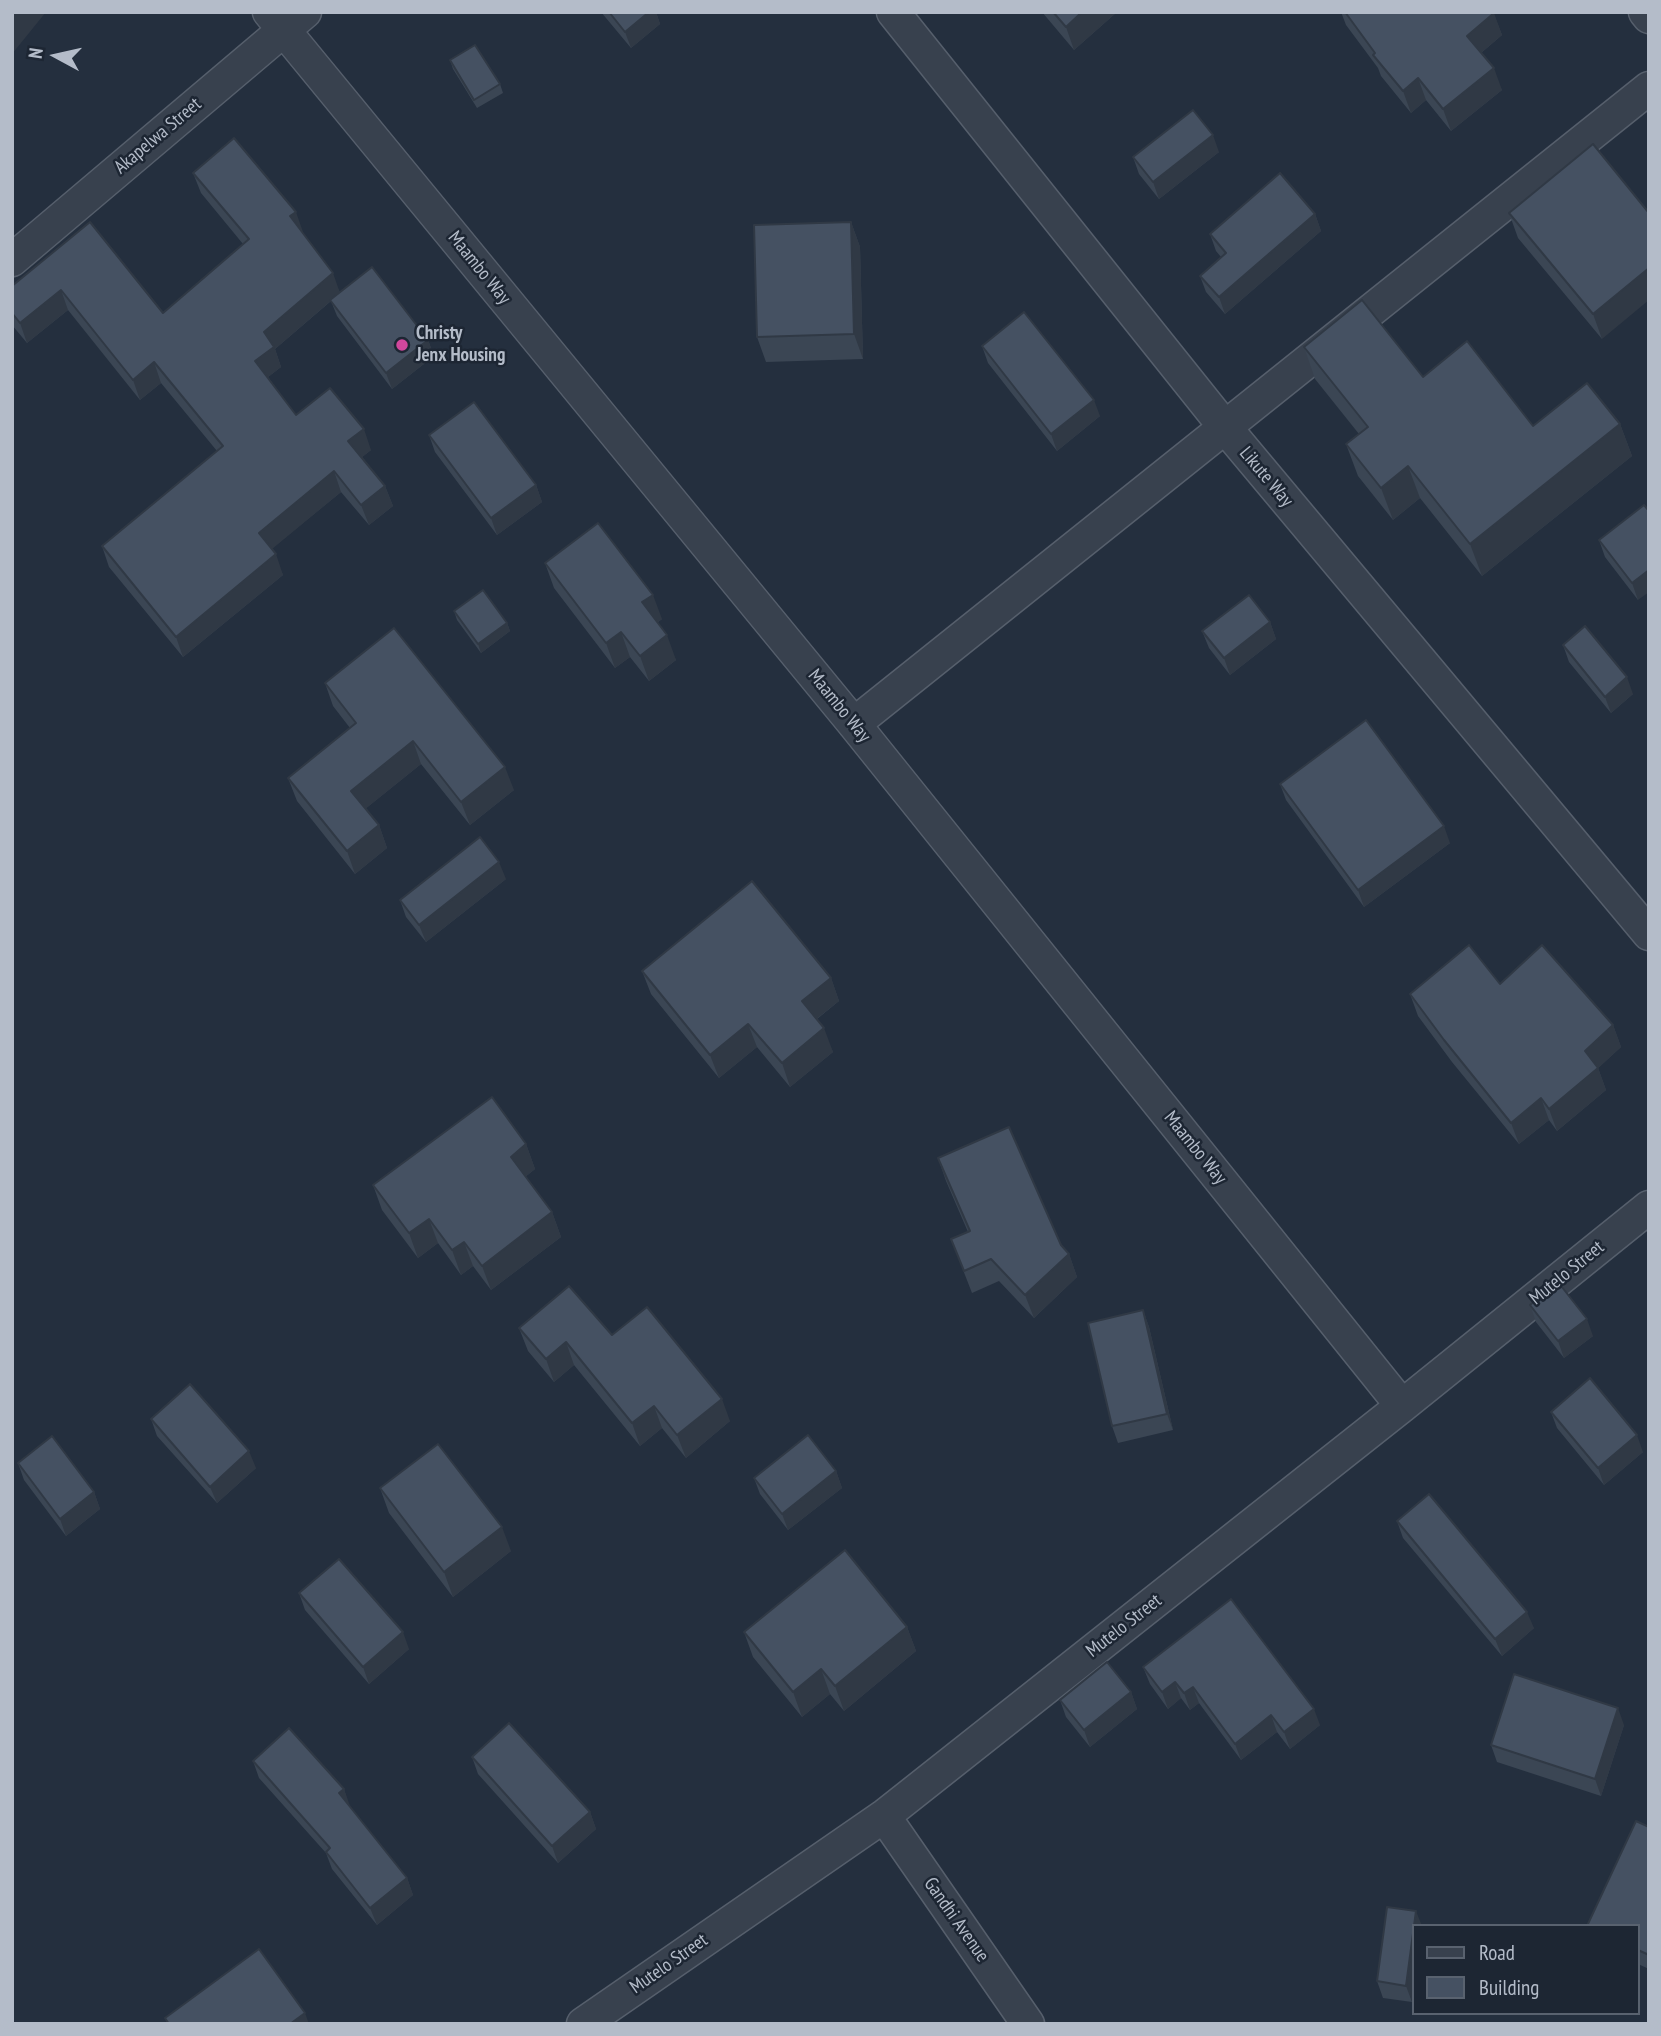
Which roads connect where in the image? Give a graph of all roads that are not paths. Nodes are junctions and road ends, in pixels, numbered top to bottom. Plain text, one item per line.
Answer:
1 (893, 12) edge
2 (1645, 12) edge
3 (1649, 17) edge
4 (286, 18) edge
5 (1649, 88) edge
6 (12, 260) edge
7 (1224, 426) junction
8 (854, 724) junction
9 (1649, 934) edge
10 (1649, 1207) edge
11 (1402, 1406) junction
12 (884, 1816) junction
13 (583, 2024) edge
14 (1028, 2024) edge

1 - 7 street, Likute Way
2 - 3 street
4 - 6 street, Akapelwa Street
4 - 8 street, Maambo Way
5 - 7 street
7 - 8 street
7 - 9 street, Likute Way
8 - 11 street, Maambo Way
10 - 11 street, Mutelo Street
11 - 12 street, Mutelo Street
12 - 13 street, Mutelo Street
12 - 14 street, Gandhi Avenue

